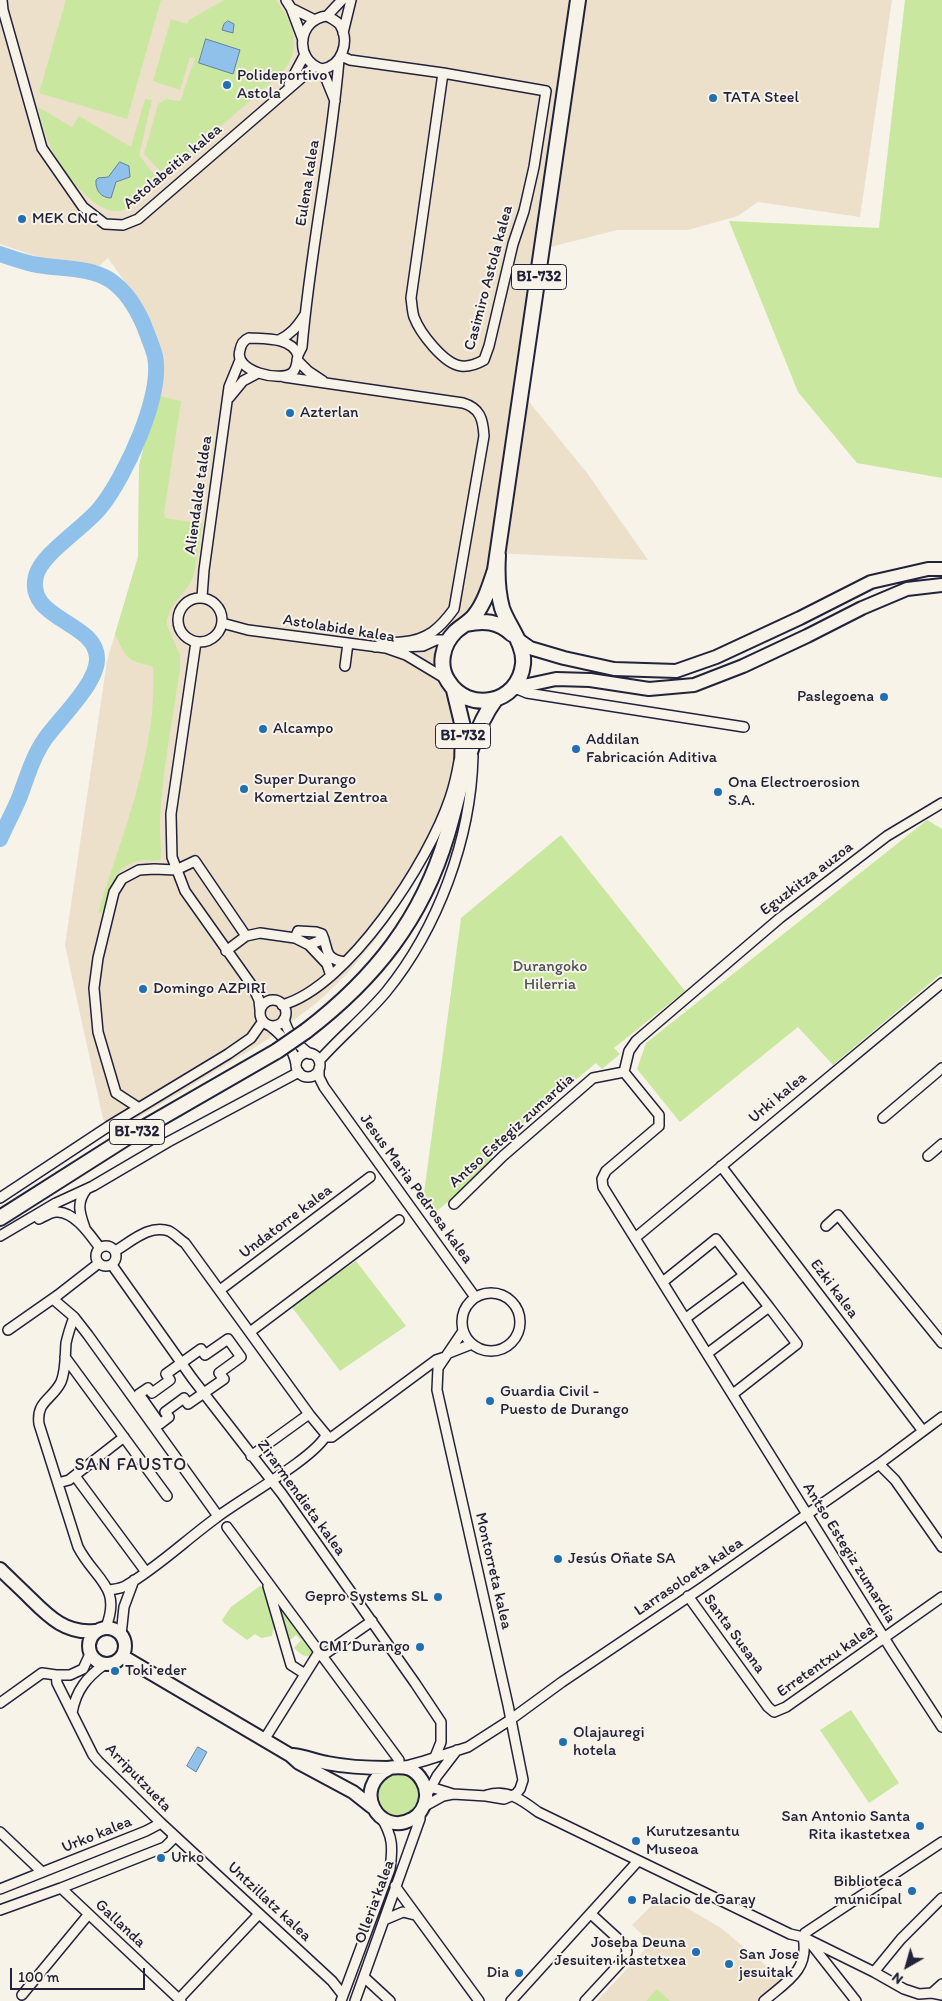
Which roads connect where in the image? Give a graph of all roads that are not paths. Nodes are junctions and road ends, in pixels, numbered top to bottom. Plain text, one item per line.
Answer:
1 (2, 0) edge
2 (286, 0) edge
3 (342, 0) edge
4 (351, 0) edge
5 (578, 0) edge
6 (291, 8) junction
7 (327, 16) junction
8 (315, 20) junction
9 (343, 33) junction
10 (303, 40) junction
11 (344, 47) junction
12 (304, 56) junction
13 (340, 58) junction
14 (360, 61) junction
15 (318, 68) junction
16 (443, 72) junction
17 (287, 89) junction
18 (335, 102) junction
19 (305, 314) junction
20 (279, 340) junction
21 (297, 357) junction
22 (240, 360) junction
23 (258, 373) junction
24 (284, 376) junction
25 (326, 382) junction
26 (229, 398) junction
27 (498, 555) junction
28 (942, 568) edge
29 (942, 585) edge
30 (202, 597) junction
31 (222, 623) junction
32 (466, 624) junction
33 (516, 638) junction
34 (448, 640) junction
35 (196, 642) junction
36 (348, 643) junction
37 (375, 646) junction
38 (386, 648) junction
39 (345, 666) dead end
40 (450, 684) junction
41 (514, 688) junction
42 (495, 700) junction
43 (744, 727) dead end
44 (468, 748) junction
45 (942, 803) edge
46 (176, 870) junction
47 (246, 936) junction
48 (295, 938) junction
49 (324, 940) junction
50 (308, 945) junction
51 (226, 951) junction
52 (345, 962) junction
53 (331, 976) junction
54 (942, 983) edge
55 (253, 987) junction
56 (279, 1003) junction
57 (260, 1010) junction
58 (284, 1019) junction
59 (267, 1024) junction
60 (310, 1054) junction
61 (319, 1065) junction
62 (942, 1068) edge
63 (301, 1071) junction
64 (624, 1072) junction
65 (332, 1098) junction
66 (139, 1108) junction
67 (883, 1118) dead end
68 (942, 1144) edge
69 (928, 1156) dead end
70 (721, 1166) junction
71 (370, 1177) dead end
72 (86, 1190) junction
73 (0, 1198) edge
74 (454, 1204) dead end
75 (0, 1218) edge
76 (399, 1220) dead end
77 (826, 1226) dead end
78 (85, 1228) junction
79 (4, 1234) edge
80 (635, 1238) junction
81 (100, 1248) junction
82 (115, 1251) junction
83 (99, 1263) junction
84 (112, 1265) junction
85 (744, 1275) junction
86 (664, 1281) junction
87 (220, 1290) junction
88 (475, 1297) junction
89 (54, 1298) junction
90 (769, 1307) junction
91 (74, 1317) junction
92 (686, 1318) junction
93 (8, 1330) dead end
94 (463, 1331) junction
95 (250, 1332) junction
96 (942, 1343) edge
97 (472, 1344) junction
98 (708, 1353) junction
99 (447, 1355) junction
100 (65, 1357) junction
101 (182, 1363) junction
102 (204, 1393) junction
103 (733, 1394) junction
104 (309, 1414) junction
105 (942, 1415) edge
106 (923, 1431) junction
107 (325, 1434) junction
108 (124, 1437) junction
109 (252, 1456) junction
110 (879, 1464) junction
111 (75, 1476) junction
112 (270, 1481) junction
113 (58, 1483) junction
114 (167, 1496) dead end
115 (807, 1514) junction
116 (218, 1516) junction
117 (227, 1527) dead end
118 (942, 1547) edge
119 (0, 1569) edge
120 (146, 1572) junction
121 (134, 1580) junction
122 (267, 1581) junction
123 (109, 1590) junction
124 (688, 1596) junction
125 (942, 1598) edge
126 (372, 1621) junction
127 (101, 1629) junction
128 (74, 1631) junction
129 (121, 1634) junction
130 (884, 1638) junction
131 (89, 1651) junction
132 (321, 1654) junction
133 (122, 1656) junction
134 (105, 1664) junction
135 (305, 1674) junction
136 (56, 1675) junction
137 (0, 1703) edge
138 (774, 1712) joint
139 (72, 1713) junction
140 (510, 1720) junction
141 (942, 1727) edge
142 (264, 1740) junction
143 (457, 1750) junction
144 (290, 1755) junction
145 (435, 1757) junction
146 (397, 1765) junction
147 (521, 1787) junction
148 (453, 1794) junction
149 (514, 1795) junction
150 (425, 1797) junction
151 (372, 1807) junction
152 (532, 1808) junction
153 (381, 1817) junction
154 (161, 1823) junction
155 (0, 1832) edge
156 (173, 1834) junction
157 (942, 1842) edge
158 (638, 1861) junction
159 (390, 1869) junction
160 (42, 1872) junction
161 (61, 1888) junction
162 (396, 1889) junction
163 (0, 1890) edge
164 (942, 1898) edge
165 (0, 1910) edge
166 (259, 1914) junction
167 (415, 1914) junction
168 (591, 1914) junction
169 (88, 1915) junction
170 (384, 1920) junction
171 (806, 1940) junction
172 (874, 1972) junction
173 (364, 1978) junction
174 (942, 1984) edge
175 (22, 1995) dead end
176 (942, 1995) edge
177 (926, 1996) edge
178 (342, 1998) edge
179 (180, 2000) edge
180 (355, 2001) edge
181 (390, 2001) edge
182 (479, 2001) edge
183 (511, 2001) edge
184 (586, 2001) edge
185 (764, 2001) edge
186 (856, 2001) edge

1 - 17 street, Astolabeitia kalea
2 - 6 street
3 - 7 street
4 - 9 street
5 - 27 main road, BI-732
6 - 8 street
6 - 10 street
7 - 8 street
7 - 9 street
8 - 10 street
9 - 11 street
10 - 12 street
11 - 13 street
11 - 14 street
12 - 15 street
12 - 17 street, Astolabeitia kalea
13 - 14 street, Casimiro Astola kalea
13 - 15 street
13 - 18 street, Eulena kalea
14 - 16 street, Casimiro Astola kalea
15 - 17 street, Astolabeitia kalea
15 - 18 street
16 - 16 street, Casimiro Astola kalea
18 - 19 street, Eulena kalea
19 - 20 street
19 - 21 street
20 - 21 street
20 - 22 street, Aliendalde taldea
21 - 24 street
21 - 25 street
22 - 23 street
22 - 26 street, Aliendalde taldea
23 - 24 street
23 - 26 street
24 - 25 street
25 - 37 street
26 - 30 street, Aliendalde taldea
27 - 32 main road, BI-732
27 - 33 main road, BI-732
28 - 33 main road
29 - 41 main road
30 - 31 street
30 - 35 street
31 - 35 street
31 - 36 street, Astolabide kalea
32 - 33 main road
32 - 34 main road, BI-732
33 - 41 main road, BI-732
34 - 38 street
34 - 40 main road, BI-732
35 - 46 street
36 - 37 street, Astolabide kalea
36 - 39 street
37 - 38 street, Astolabide kalea
38 - 40 street, Astolabide kalea
40 - 42 main road, BI-732
40 - 44 main road, BI-732
41 - 42 main road, BI-732
41 - 43 street
42 - 44 main road, BI-732
44 - 52 street
44 - 61 street
44 - 75 main road, BI-732, bridge
45 - 64 street, Eguzkitza auzoa
46 - 47 street
46 - 51 street
46 - 66 street
47 - 48 street
47 - 51 street
48 - 49 street
48 - 50 street
49 - 50 street
49 - 52 street
50 - 53 street
51 - 55 street
52 - 53 street
53 - 56 street
54 - 70 street, Urki kalea
55 - 56 street
55 - 57 street
56 - 57 street
56 - 58 street
57 - 59 street
58 - 59 street
58 - 60 street
59 - 63 street
59 - 66 street
60 - 61 street
60 - 63 street
61 - 63 street
61 - 65 street
62 - 67 street
63 - 65 street
63 - 72 street
64 - 74 street, Antso Estegiz zumardia
64 - 80 street, Antso Estegiz zumardia
65 - 88 street, Jesus Maria Pedrosa kalea
66 - 73 street
68 - 69 street
70 - 80 street, Urki kalea
70 - 106 street, Ezki kalea
71 - 87 street, Undatorre kalea
72 - 78 street
72 - 79 street
76 - 95 street
77 - 96 street
78 - 79 street
78 - 81 street
80 - 86 street, Antso Estegiz zumardia
81 - 82 street
81 - 83 street
82 - 84 street
82 - 87 street
83 - 84 street
83 - 89 street
84 - 101 street, Zirarmendieta kalea
85 - 86 street
85 - 90 street
85 - 92 street
86 - 92 street, Antso Estegiz zumardia
87 - 95 street
88 - 94 street
88 - 97 street
89 - 91 street
89 - 93 street
90 - 98 street
90 - 103 street
91 - 100 street
91 - 116 street
92 - 98 street, Antso Estegiz zumardia
94 - 97 street
94 - 99 street, Montorreta kalea
95 - 104 street
97 - 99 street
98 - 103 street, Antso Estegiz zumardia
99 - 107 street
99 - 140 street, Montorreta kalea
100 - 108 street
100 - 113 street
101 - 102 street, Zirarmendieta kalea
101 - 102 street
101 - 102 street
102 - 109 street, Zirarmendieta kalea
103 - 115 street, Antso Estegiz zumardia
104 - 107 street
104 - 109 street
105 - 106 street, Larrasoloeta kalea
106 - 110 street, Larrasoloeta kalea
107 - 112 street
108 - 111 street
108 - 114 street
109 - 112 street, Zirarmendieta kalea
110 - 115 street, Larrasoloeta kalea
110 - 118 street
111 - 113 street
111 - 120 street
112 - 116 street
112 - 126 street, Zirarmendieta kalea
113 - 123 street
115 - 124 street, Larrasoloeta kalea
115 - 130 street, Antso Estegiz zumardia
116 - 120 street
117 - 122 street
119 - 128 main road
120 - 121 street
121 - 123 street
121 - 129 street
122 - 132 street
122 - 135 street
123 - 127 street
124 - 138 street, Santa Susana
124 - 140 street, Larrasoloeta kalea
125 - 130 street, Erretentxu kalea
126 - 132 street
126 - 145 street, Zirarmendieta kalea
127 - 128 main road
127 - 129 main road
127 - 131 main road
128 - 131 main road
129 - 133 main road
130 - 138 street, Erretentxu kalea
130 - 141 street, Antso Estegiz zumardia
131 - 134 main road
131 - 136 street
132 - 135 street
132 - 146 street
133 - 134 main road
133 - 142 main road
134 - 139 street
135 - 142 street
136 - 137 street
136 - 139 street, Arriputzueta
139 - 154 street, Arriputzueta
140 - 143 street, Larrasoloeta kalea
140 - 147 street, Montorreta kalea
142 - 144 main road
143 - 145 street, Larrasoloeta kalea
143 - 150 street, Olleria kalea
144 - 146 main road
144 - 151 main road
145 - 146 street, Larrasoloeta kalea
146 - 150 main road
146 - 151 main road
147 - 149 street
147 - 152 street
148 - 149 street
148 - 150 street
148 - 150 street
149 - 152 street
150 - 153 main road
150 - 162 street, Olleria kalea
151 - 153 main road
152 - 158 street
153 - 159 street, Olleria kalea
154 - 156 street, Arriputzueta
154 - 160 street, Urko kalea
155 - 160 street
156 - 161 street
156 - 166 street, Untzillatz kalea
157 - 171 street
158 - 168 street
158 - 171 street
159 - 162 street
159 - 178 street, Olleria kalea
160 - 163 street, Urko kalea
161 - 165 street
161 - 169 street, Gallanda
162 - 167 street
162 - 170 street, Olleria kalea
164 - 172 street
166 - 178 street, Untzillatz kalea
166 - 179 street
167 - 170 street
167 - 182 street
168 - 183 street
168 - 184 street
169 - 175 street
169 - 179 street, Gallanda
170 - 173 street, Olleria kalea
171 - 172 street
171 - 185 street
171 - 186 street
172 - 177 street
173 - 180 street, Olleria kalea
173 - 181 street
174 - 177 street
176 - 177 street

